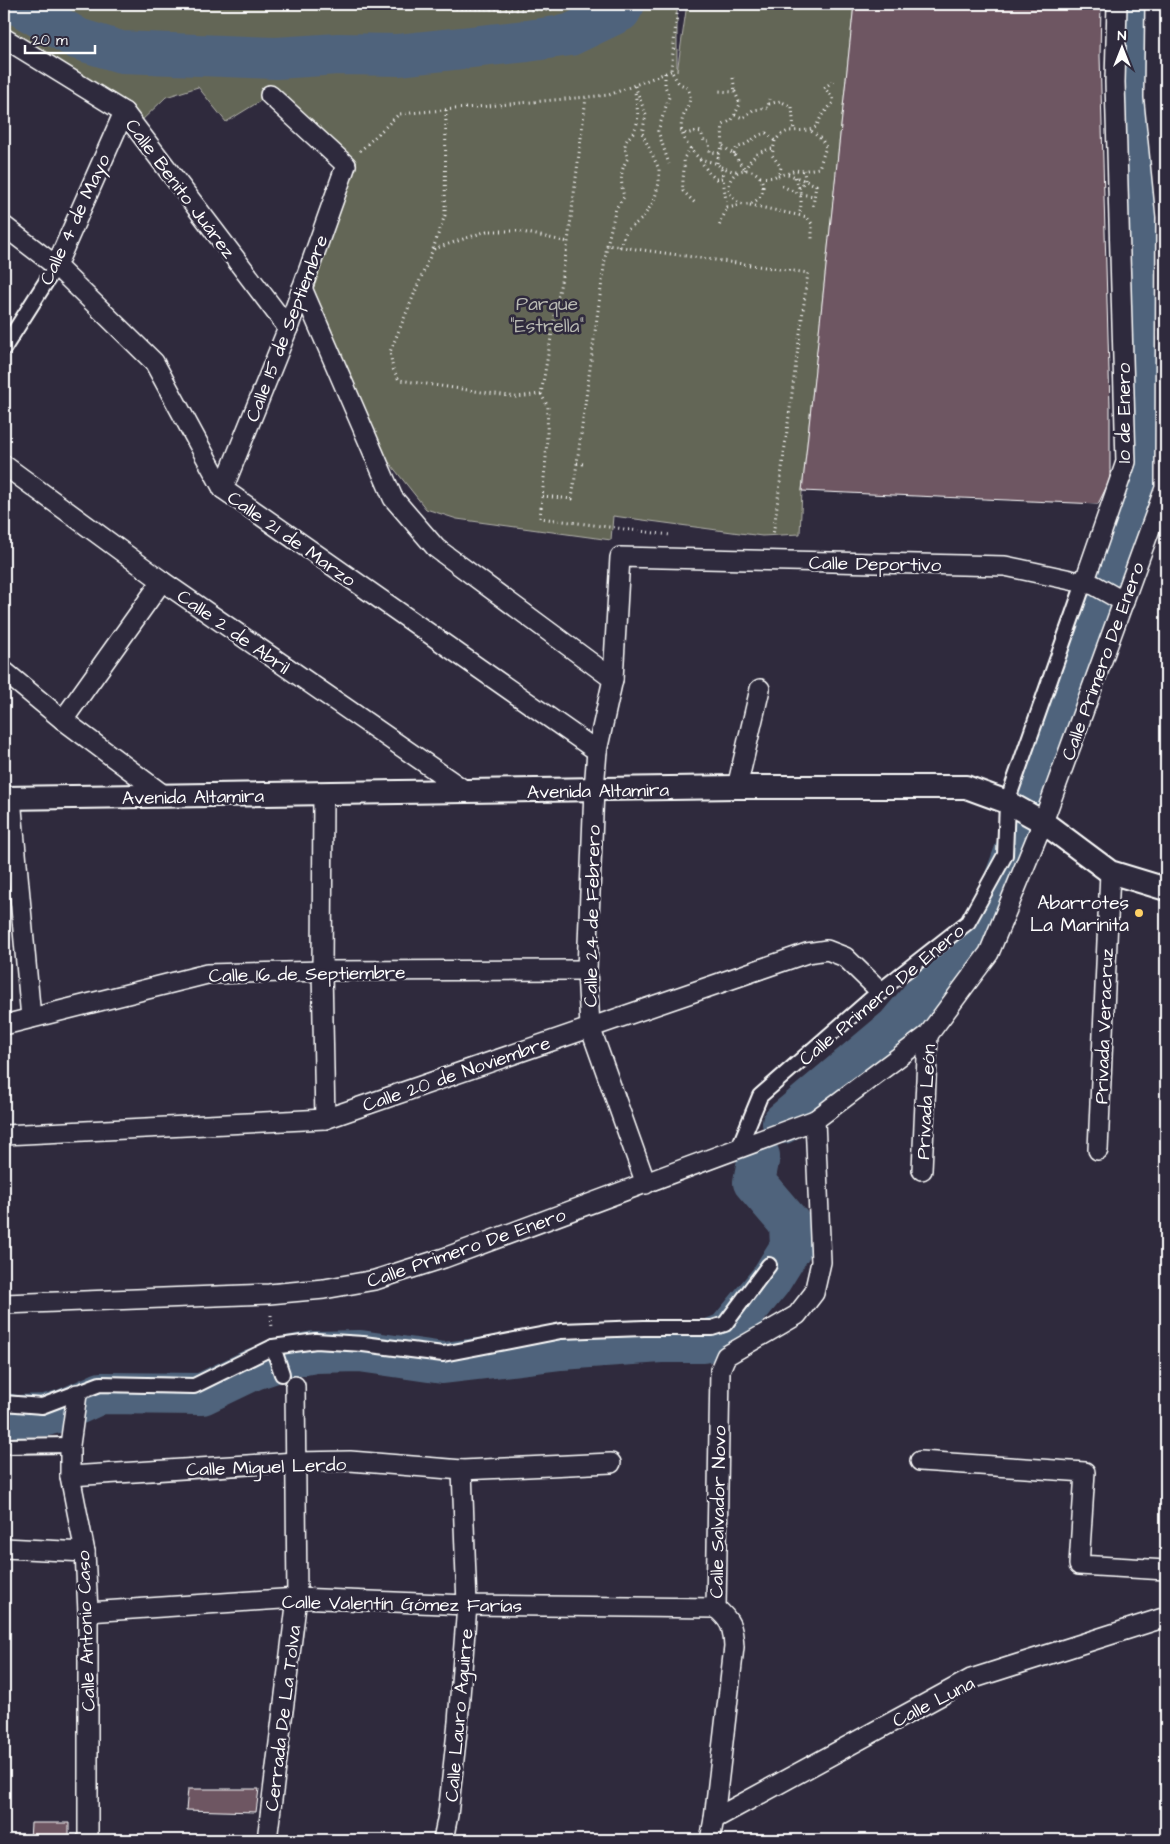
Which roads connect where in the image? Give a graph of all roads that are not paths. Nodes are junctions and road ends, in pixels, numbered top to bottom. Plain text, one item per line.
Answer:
1 (1117, 4) edge
2 (1155, 4) edge
3 (4, 38) edge
4 (270, 95) dead end
5 (1160, 98) edge
6 (124, 112) junction
7 (1166, 217) edge
8 (4, 226) edge
9 (56, 266) junction
10 (302, 288) junction
11 (288, 328) junction
12 (4, 348) edge
13 (4, 465) edge
14 (223, 489) junction
15 (620, 557) joint
16 (162, 581) junction
17 (1089, 584) junction
18 (1121, 600) junction
19 (4, 671) edge
20 (613, 679) junction
21 (760, 689) dead end
22 (63, 720) junction
23 (597, 751) junction
24 (738, 787) junction
25 (594, 789) junction
26 (466, 792) junction
27 (323, 794) junction
28 (165, 796) junction
29 (7, 798) edge
30 (1007, 802) junction
31 (1043, 822) junction
32 (1110, 872) junction
33 (1166, 888) edge
34 (587, 970) junction
35 (322, 971) junction
36 (880, 991) junction
37 (31, 1018) junction
38 (4, 1025) edge
39 (590, 1027) junction
40 (928, 1034) junction
41 (325, 1119) junction
42 (815, 1120) junction
43 (4, 1135) edge
44 (739, 1147) junction
45 (1098, 1150) dead end
46 (922, 1170) dead end
47 (646, 1184) junction
48 (769, 1265) dead end
49 (4, 1304) edge
50 (274, 1347) junction
51 (289, 1380) joint
52 (77, 1394) junction
53 (4, 1403) edge
54 (70, 1445) junction
55 (4, 1446) edge
56 (920, 1461) dead end
57 (296, 1462) junction
58 (611, 1463) dead end
59 (462, 1470) junction
60 (70, 1476) junction
61 (4, 1548) edge
62 (85, 1552) junction
63 (1166, 1570) edge
64 (297, 1598) junction
65 (467, 1605) junction
66 (716, 1608) junction
67 (88, 1612) junction
68 (1166, 1617) edge
69 (714, 1819) junction
70 (88, 1840) edge
71 (268, 1840) edge
72 (443, 1840) edge
73 (710, 1840) edge

1 - 17 street, 1o de Enero
2 - 5 street, Calle Primero De Enero
3 - 6 street, Calle Benito Juárez
4 - 10 street, Calle 15 de Septiembre
5 - 7 street, Calle Primero De Enero
6 - 9 street, Calle 4 de Mayo
6 - 11 street, Calle Benito Juárez
7 - 18 street, Calle Primero De Enero
8 - 9 street, Calle 21 de Marzo
9 - 12 street, Calle 4 de Mayo
9 - 14 street, Calle 21 de Marzo
10 - 11 street, Calle 15 de Septiembre
10 - 20 street
11 - 14 street, Calle 15 de Septiembre
13 - 16 street, Calle 2 de Abril
14 - 23 street, Calle 21 de Marzo
15 - 17 street, Calle Deportivo
15 - 20 street, Calle 24 de Febrero
16 - 22 street
16 - 26 street, Calle 2 de Abril
17 - 18 street, Calle Deportivo
17 - 30 street, 1o de Enero
18 - 31 street, Calle Primero De Enero
19 - 22 street
20 - 23 street, Calle 24 de Febrero
21 - 24 street
22 - 28 street
23 - 25 street, Calle 24 de Febrero
24 - 25 street, Avenida Altamira
24 - 30 street, Avenida Altamira
25 - 26 street, Avenida Altamira
25 - 34 street, Calle 24 de Febrero
26 - 27 street, Avenida Altamira
27 - 28 street, Avenida Altamira
27 - 35 street
28 - 29 street, Avenida Altamira
29 - 37 street
30 - 31 street, Avenida Altamira
30 - 36 street, Calle Primero De Enero
31 - 32 street, Avenida Altamira
31 - 40 street, Calle Primero De Enero
32 - 33 street, Avenida Altamira
32 - 45 street, Privada Veracruz
34 - 35 street, Calle 16 de Septiembre
34 - 39 street, Calle 24 de Febrero
35 - 37 street, Calle 16 de Septiembre
35 - 41 street
36 - 39 street, Calle 20 de Noviembre
36 - 44 street, Calle Primero De Enero
37 - 38 street, Calle 16 de Septiembre
39 - 41 street, Calle 20 de Noviembre
39 - 47 street, Calle 24 de Febrero
40 - 42 street, Calle Primero De Enero
40 - 46 street, Privada León
41 - 43 street, Calle 20 de Noviembre
42 - 44 street, Calle Primero De Enero
42 - 66 street, Calle Salvador Novo
44 - 47 street, Calle Primero De Enero
47 - 49 street, Calle Primero De Enero
48 - 50 street
50 - 51 street, Cerrada De La Tolva
50 - 52 street
51 - 57 street, Cerrada De La Tolva
52 - 53 street
52 - 54 street, Calle Antonio Caso
54 - 55 street
54 - 60 street, Calle Antonio Caso
56 - 63 street
57 - 59 street, Calle Miguel Lerdo
57 - 60 street, Calle Miguel Lerdo
57 - 64 street, Cerrada De La Tolva
58 - 59 street, Calle Miguel Lerdo
59 - 65 street, Calle Lauro Aguirre
60 - 62 street, Calle Antonio Caso
61 - 62 street
62 - 67 street, Calle Antonio Caso
64 - 65 street, Calle Valentín Gómez Farías
64 - 67 street, Calle Valentín Gómez Farías
64 - 71 street, Cerrada De La Tolva
65 - 66 street, Calle Valentín Gómez Farías
65 - 72 street, Calle Lauro Aguirre
66 - 69 street, Calle Salvador Novo
67 - 70 street, Calle Antonio Caso
68 - 69 street, Calle Luna
69 - 73 street, Calle Salvador Novo

